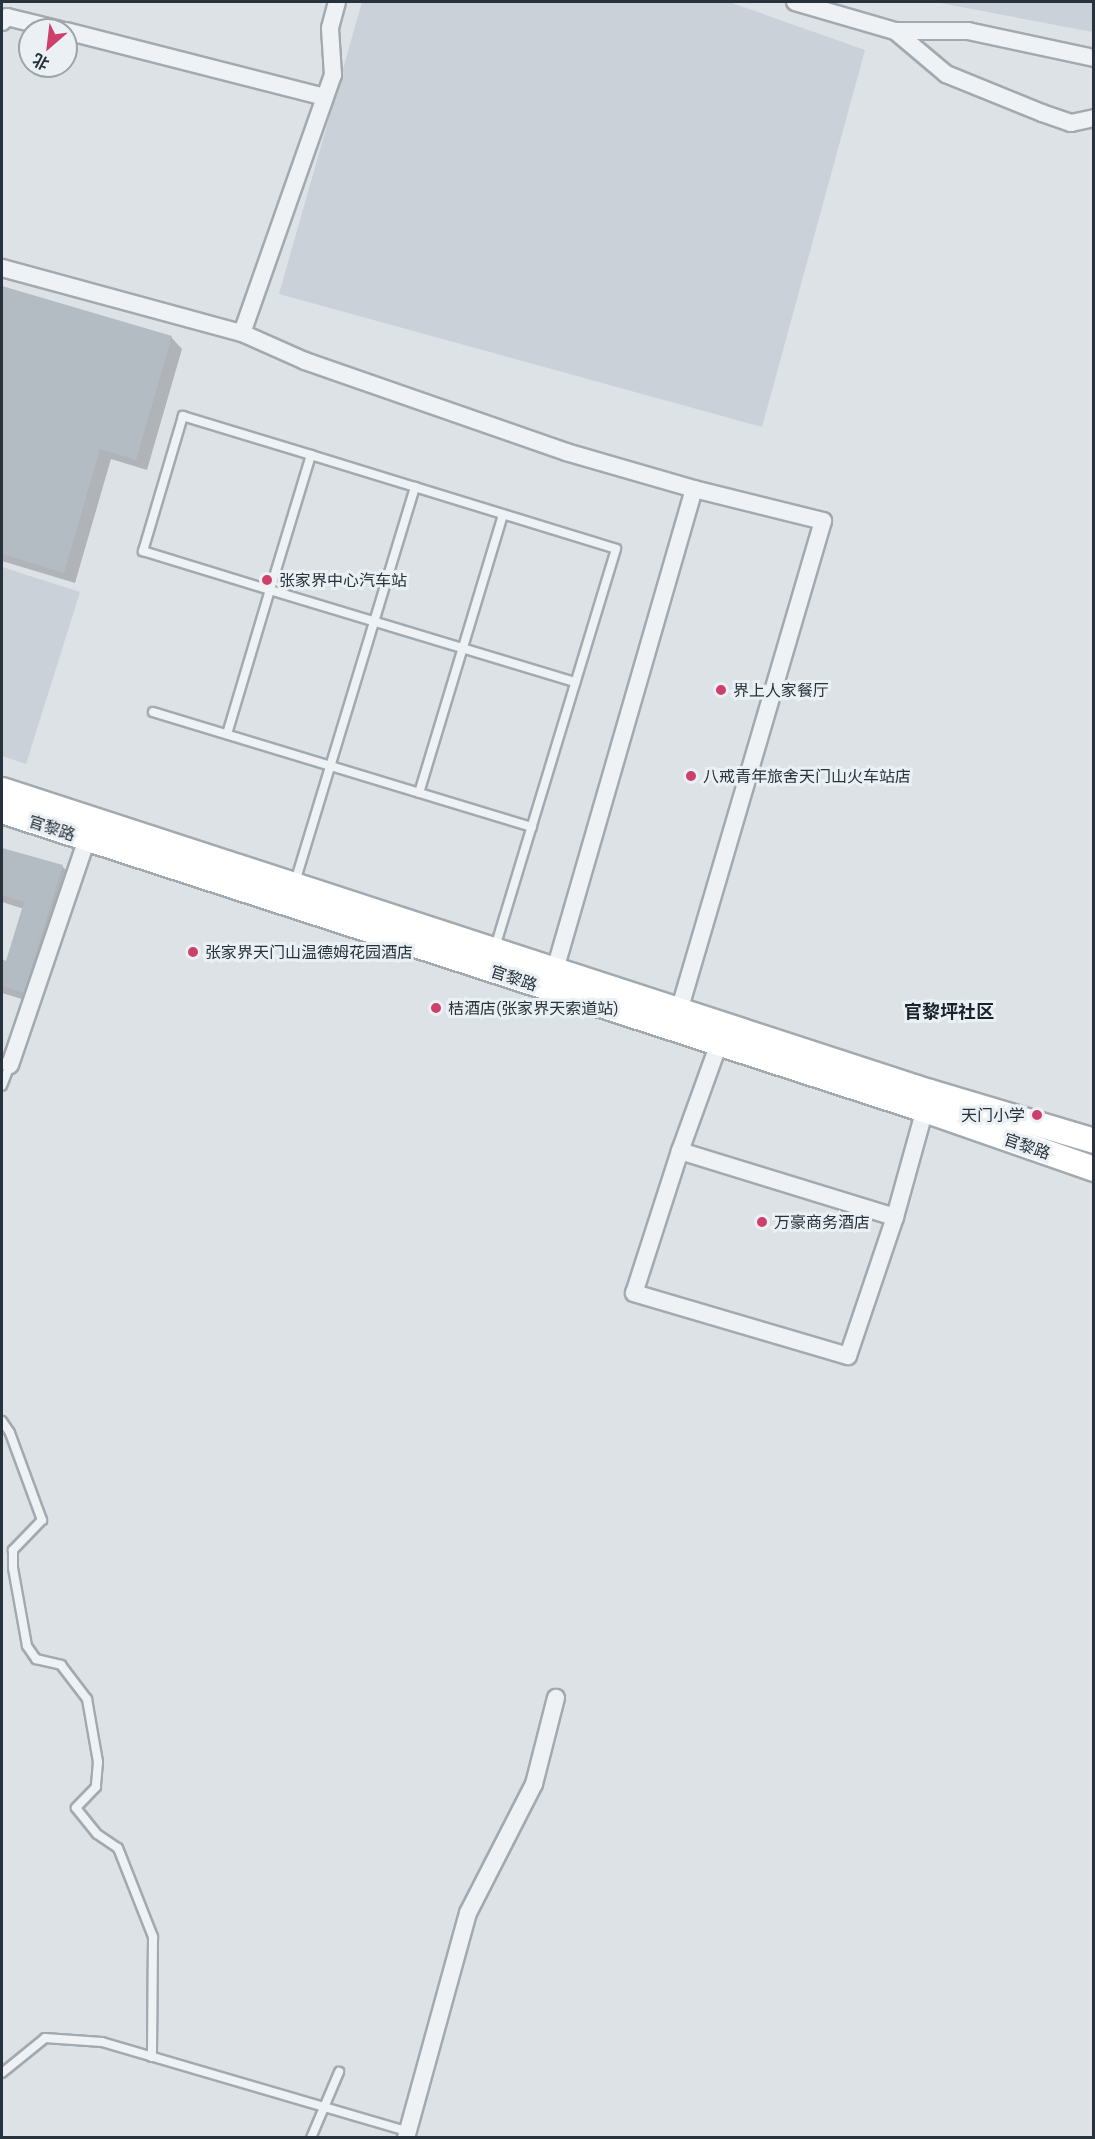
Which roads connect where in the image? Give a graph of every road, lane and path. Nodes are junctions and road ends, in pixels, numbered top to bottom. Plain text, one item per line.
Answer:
1 (337, 2) edge
2 (795, 2) edge
3 (18, 20) edge
4 (2, 22) edge
5 (895, 31) junction
6 (78, 35) edge
7 (1094, 58) edge
8 (325, 97) junction
9 (1094, 118) edge
10 (2, 268) edge
11 (242, 333) junction
12 (311, 455) junction
13 (415, 487) junction
14 (694, 489) junction
15 (503, 514) junction
16 (270, 590) junction
17 (374, 621) junction
18 (463, 648) junction
19 (575, 682) junction
20 (153, 712) dead end
21 (227, 734) junction
22 (330, 766) junction
23 (2, 790) edge
24 (419, 793) junction
25 (2, 812) edge
26 (532, 827) junction
27 (90, 830) junction
28 (294, 885) junction
29 (494, 950) junction
30 (552, 980) junction
31 (679, 1011) junction
32 (722, 1035) junction
33 (6, 1063) edge
34 (2, 1086) edge
35 (927, 1101) junction
36 (1094, 1141) edge
37 (680, 1150) junction
38 (1094, 1169) edge
39 (895, 1217) junction
40 (2, 1421) edge
41 (556, 1698) dead end
42 (152, 2057) junction
43 (339, 2072) dead end
44 (2, 2073) edge
45 (324, 2107) junction
46 (406, 2134) edge
47 (311, 2138) edge

1 - 8 street
2 - 5 street
3 - 4 street
5 - 7 street
5 - 9 street
6 - 8 street
8 - 11 street
10 - 11 street
11 - 14 street
12 - 13 lane
12 - 16 lane
12 - 16 lane
13 - 15 lane
13 - 17 lane
14 - 30 street
14 - 31 street
15 - 18 lane
15 - 19 lane
16 - 17 lane
16 - 21 lane
17 - 18 lane
17 - 22 lane
18 - 19 lane
18 - 24 lane
19 - 26 lane
20 - 21 lane
21 - 22 lane
22 - 24 lane
22 - 28 lane
23 - 27 main road, 官黎路
24 - 26 lane
25 - 27 main road, 官黎路
26 - 29 lane
27 - 28 main road, 官黎路
27 - 30 main road, 官黎路
27 - 33 street
28 - 29 main road, 官黎路
29 - 30 main road, 官黎路
30 - 31 main road, 官黎路
30 - 32 main road, 官黎路
31 - 32 main road, 官黎路
32 - 35 main road, 官黎路
32 - 37 street
33 - 34 lane
35 - 36 main road, 官黎路
35 - 38 main road, 官黎路
35 - 39 street
37 - 39 street
37 - 39 street
40 - 42 lane
41 - 46 street
42 - 44 lane
42 - 45 lane
43 - 45 lane
45 - 46 lane
45 - 47 lane

